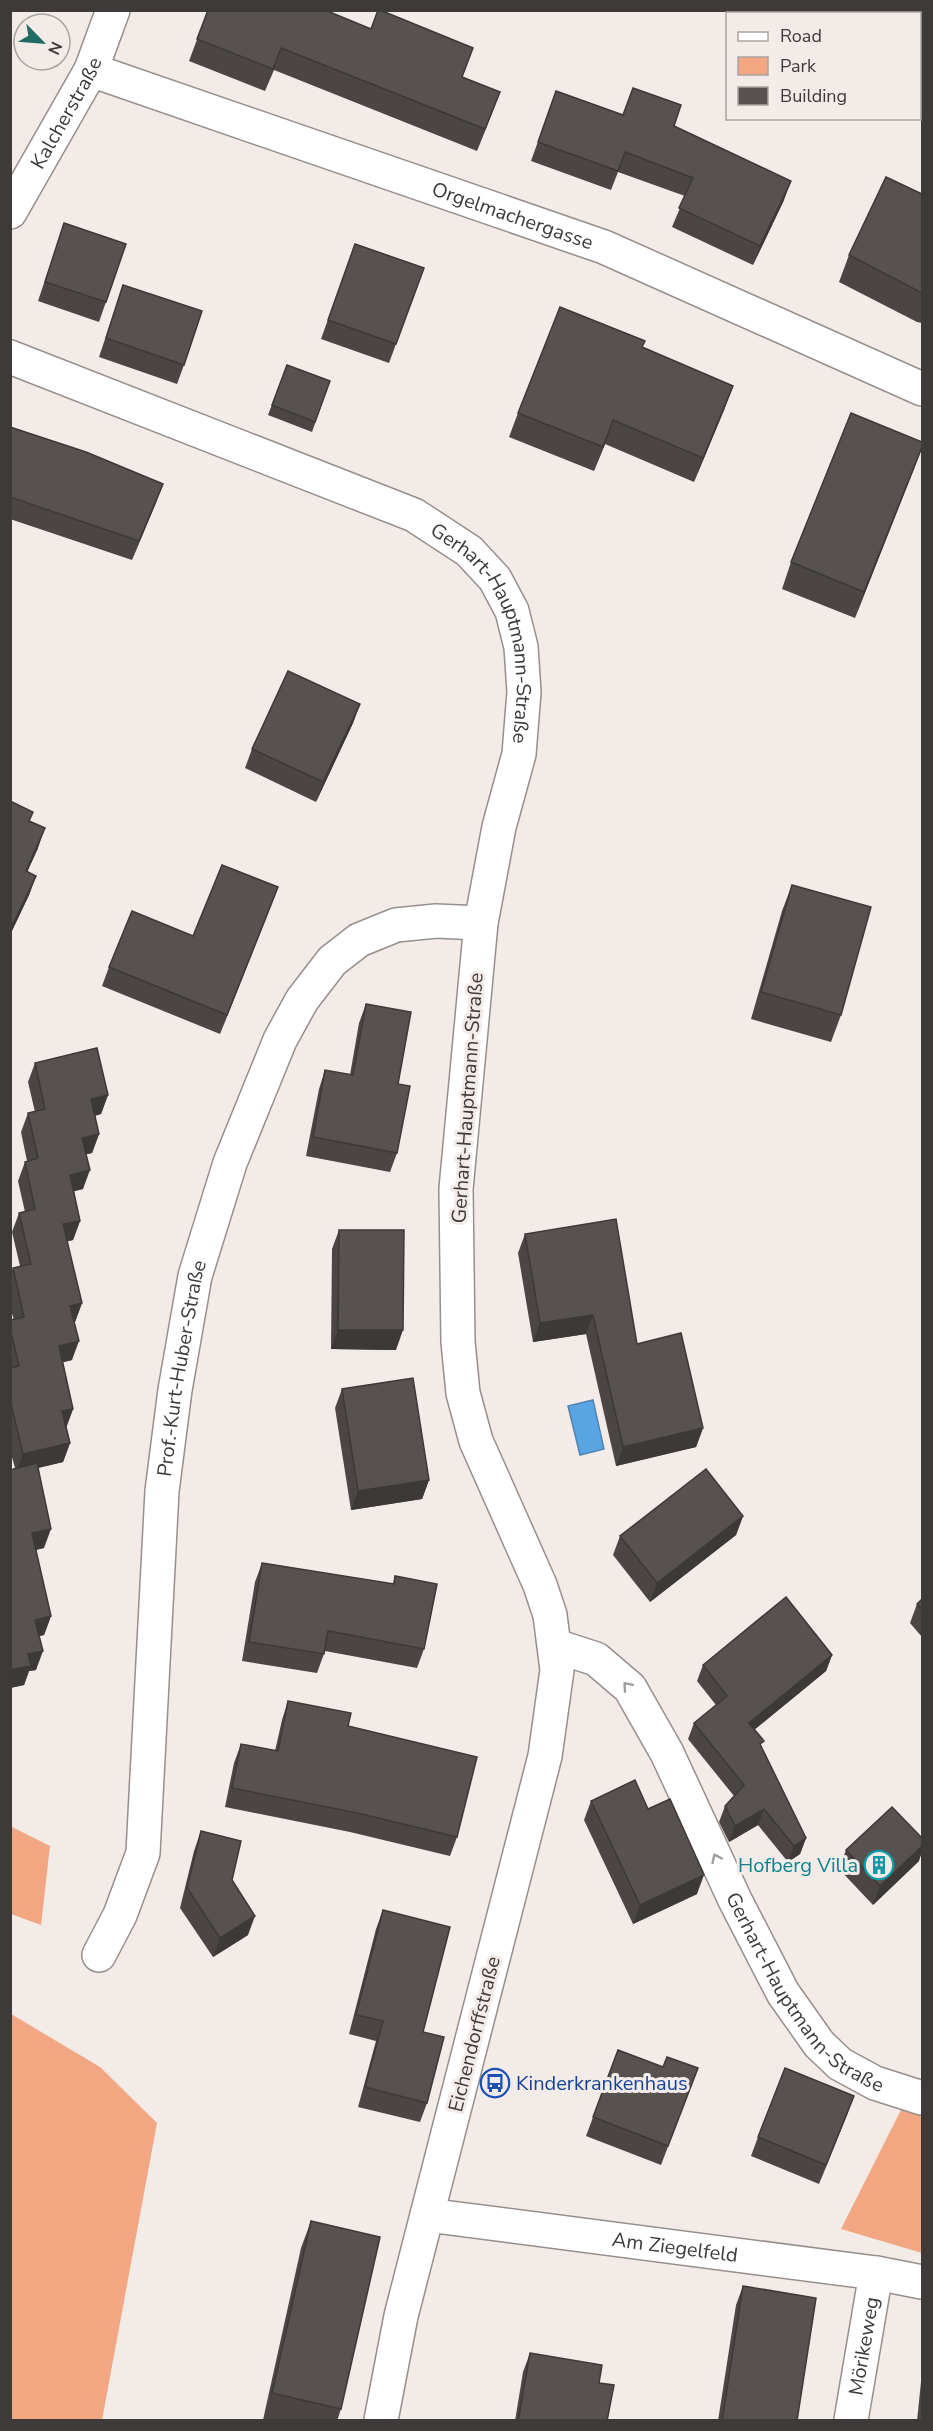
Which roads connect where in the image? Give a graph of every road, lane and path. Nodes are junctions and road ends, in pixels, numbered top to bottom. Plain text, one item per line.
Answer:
1 (113, 10) edge
2 (91, 70) junction
3 (10, 212) edge
4 (10, 357) edge
5 (922, 389) edge
6 (482, 923) junction
7 (556, 1646) junction
8 (99, 1955) dead end
9 (922, 2098) edge
10 (427, 2215) junction
11 (876, 2273) junction
12 (922, 2282) edge
13 (381, 2421) edge
14 (851, 2421) edge

1 - 2 street, Kalcherstraße
2 - 3 street, Kalcherstraße
2 - 5 street, Orgelmachergasse
4 - 6 street, Gerhart-Hauptmann-Straße
6 - 7 street, Gerhart-Hauptmann-Straße
6 - 8 street, Prof.-Kurt-Huber-Straße
9 -> 7 street, Gerhart-Hauptmann-Straße
7 - 10 street, Eichendorffstraße
10 - 11 street, Am Ziegelfeld
10 - 13 street, Eichendorffstraße
11 - 12 street, Am Ziegelfeld
11 - 14 street, Mörikeweg

